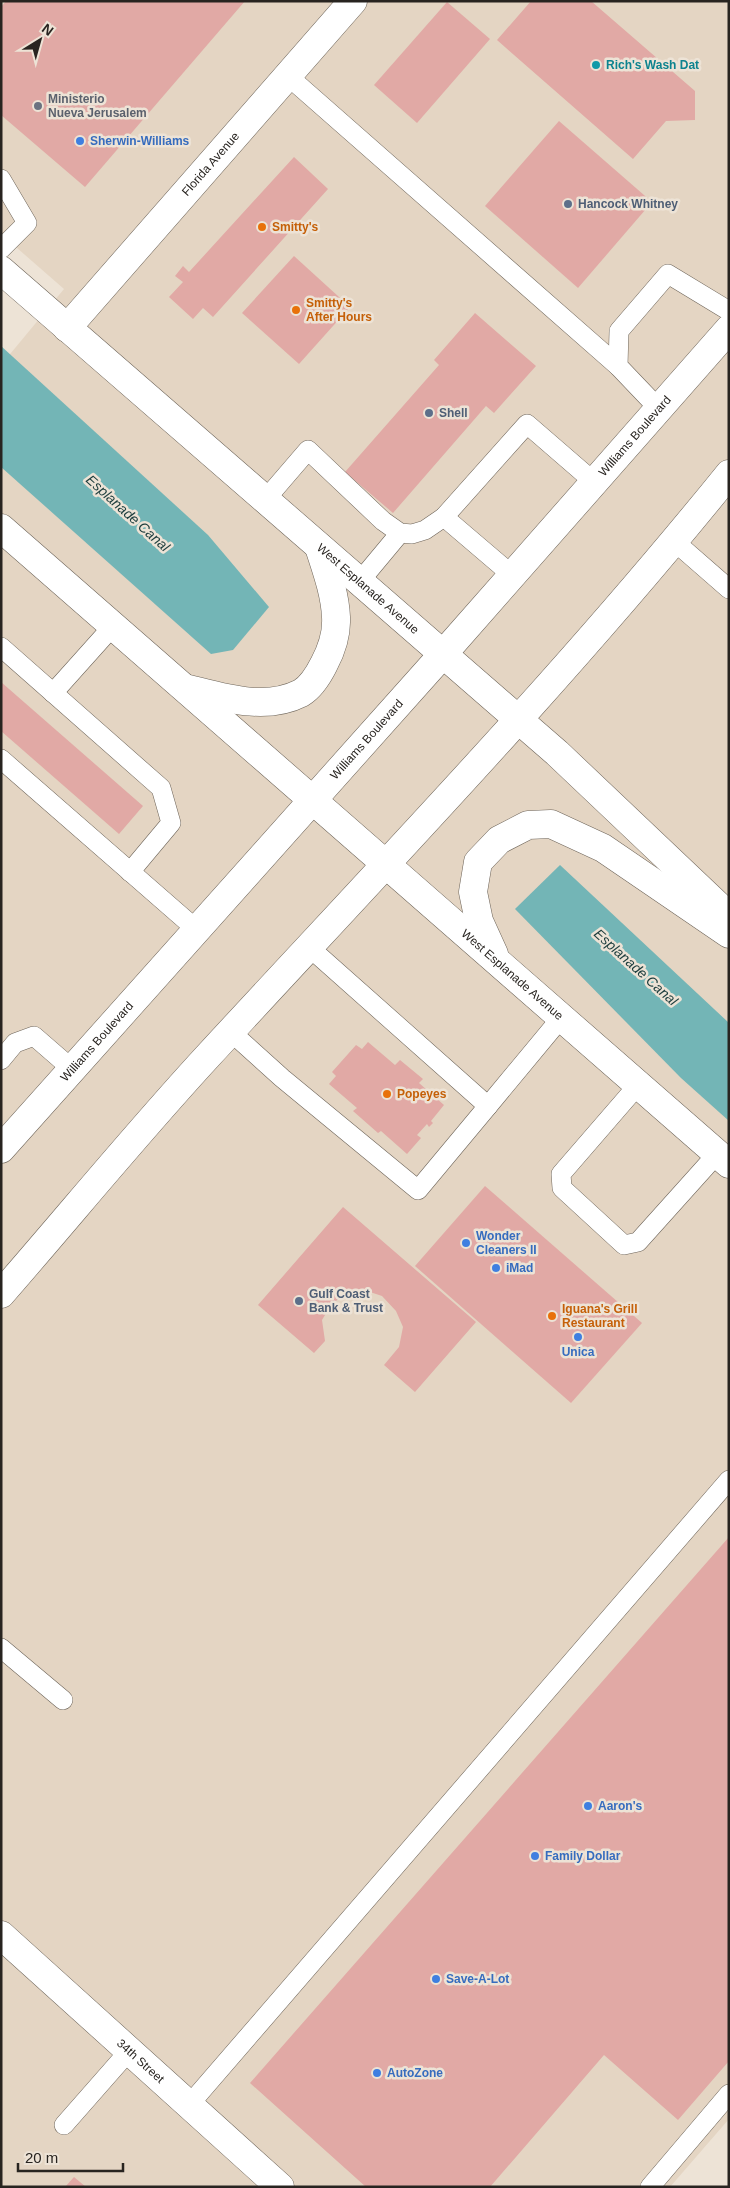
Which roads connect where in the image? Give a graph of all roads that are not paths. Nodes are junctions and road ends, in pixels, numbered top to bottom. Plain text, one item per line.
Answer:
1 (353, 1) edge
2 (288, 76) junction
3 (1, 179) edge
4 (1, 248) edge
5 (1, 270) edge
6 (729, 311) edge
7 (67, 328) junction
8 (729, 329) edge
9 (618, 366) junction
10 (658, 409) junction
11 (729, 474) edge
12 (594, 482) junction
13 (265, 500) junction
14 (444, 516) junction
15 (1, 528) edge
16 (400, 533) junction
17 (674, 542) junction
18 (319, 547) junction
19 (512, 576) junction
20 (360, 581) junction
21 (729, 589) edge
22 (113, 626) junction
23 (1, 647) edge
24 (443, 654) junction
25 (183, 687) junction
26 (54, 693) junction
27 (519, 720) junction
28 (1, 759) edge
29 (313, 800) junction
30 (386, 864) junction
31 (130, 872) junction
32 (729, 916) edge
33 (197, 930) junction
34 (729, 934) edge
35 (309, 947) junction
36 (497, 961) junction
37 (561, 1018) junction
38 (231, 1032) junction
39 (1, 1060) edge
40 (72, 1069) junction
41 (638, 1085) junction
42 (488, 1106) junction
43 (1, 1149) edge
44 (723, 1159) edge
45 (1, 1294) edge
46 (729, 1480) edge
47 (1, 1648) edge
48 (63, 1700) dead end
49 (1, 1935) edge
50 (129, 2051) junction
51 (729, 2094) edge
52 (189, 2104) junction
53 (64, 2125) dead end
54 (280, 2187) edge
55 (650, 2187) edge

1 - 2 main road, Florida Avenue
2 - 7 main road, Florida Avenue
2 - 9 lane
3 - 4 lane
5 - 7 main road, West Esplanade Avenue
6 - 9 lane
7 - 13 main road, West Esplanade Avenue
8 - 10 main road, Williams Boulevard
9 - 10 lane
10 - 12 main road, Williams Boulevard
11 - 17 main road
12 - 14 lane
12 - 19 main road, Williams Boulevard
13 - 16 lane
13 - 18 main road, West Esplanade Avenue
14 - 16 lane
14 - 19 lane
15 - 22 main road, West Esplanade Avenue
16 - 20 lane
17 - 21 lane
17 - 27 main road
18 - 20 main road, West Esplanade Avenue
18 - 25 main road
19 - 24 main road, Williams Boulevard
20 - 24 main road, West Esplanade Avenue
22 - 25 main road, West Esplanade Avenue
22 - 26 lane
23 - 26 lane
24 - 27 main road, West Esplanade Avenue
24 - 29 main road, Williams Boulevard
25 - 29 main road, West Esplanade Avenue
26 - 31 lane
27 - 30 main road
27 - 32 main road, West Esplanade Avenue
28 - 31 lane
29 - 30 main road, West Esplanade Avenue
29 - 33 main road, Williams Boulevard
30 - 35 main road
30 - 36 main road, West Esplanade Avenue
31 - 33 lane
33 - 40 main road, Williams Boulevard
34 - 36 main road
35 - 38 main road
35 - 42 lane
36 - 37 main road, West Esplanade Avenue
37 - 41 main road, West Esplanade Avenue
37 - 42 lane
38 - 42 lane
38 - 45 main road
39 - 40 lane
40 - 43 main road, Williams Boulevard
41 - 44 main road, West Esplanade Avenue
41 - 44 lane
46 - 52 lane
47 - 48 lane
49 - 50 main road, 34th Street
50 - 52 main road, 34th Street
50 - 53 lane
51 - 55 lane
52 - 54 main road, 34th Street

